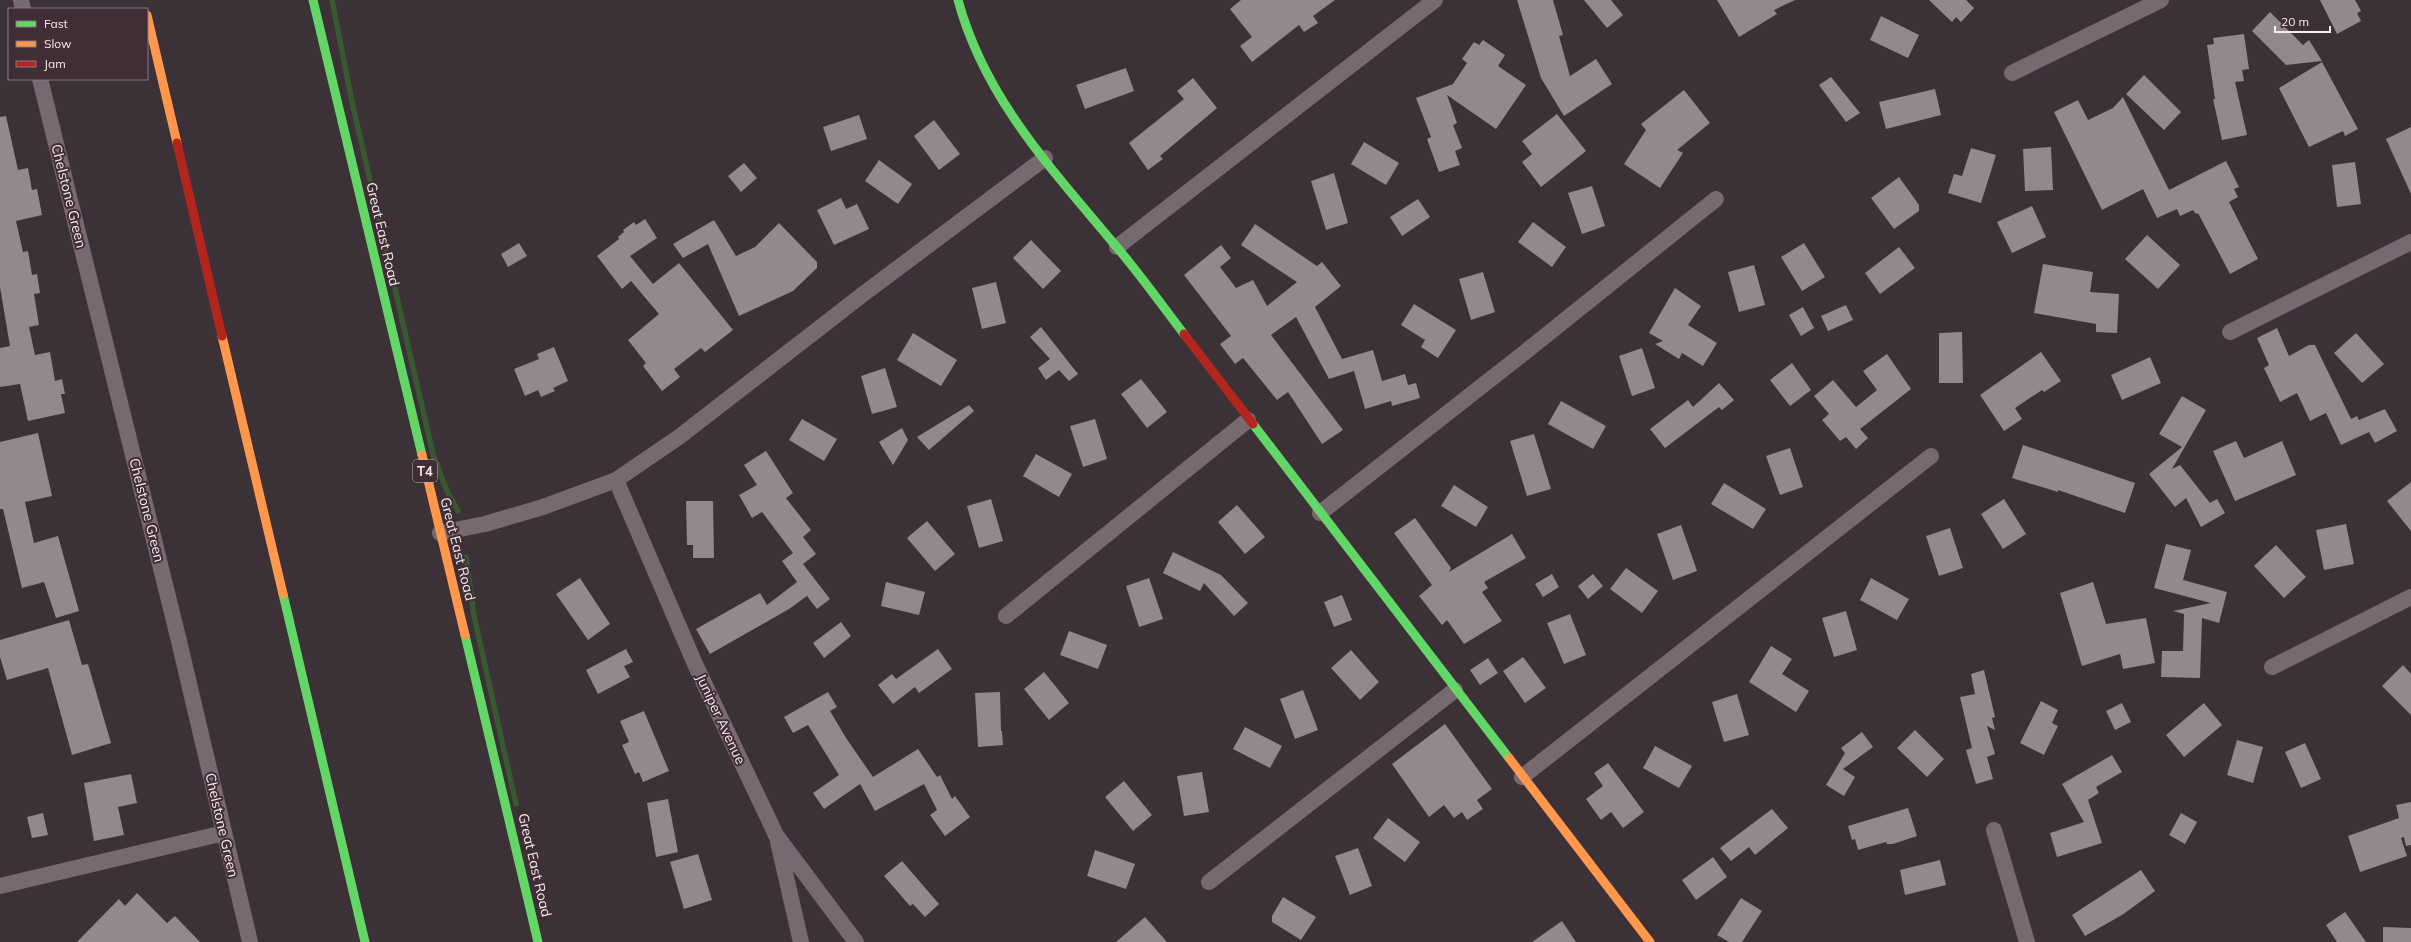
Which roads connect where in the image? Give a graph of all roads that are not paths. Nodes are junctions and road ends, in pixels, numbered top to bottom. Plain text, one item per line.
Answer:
1 (313, 0) edge
2 (958, 0) edge
3 (1436, 0) edge
4 (2161, 0) edge
5 (148, 19) edge
6 (2012, 73) dead end
7 (40, 80) edge
8 (1045, 158) junction
9 (1716, 199) dead end
10 (2411, 242) edge
11 (1117, 247) junction
12 (2230, 332) dead end
13 (1248, 420) junction
14 (1931, 456) dead end
15 (616, 480) junction
16 (1320, 513) junction
17 (440, 533) junction
18 (2411, 597) edge
19 (1006, 616) dead end
20 (2272, 667) dead end
21 (1455, 690) junction
22 (1522, 777) junction
23 (1994, 830) dead end
24 (224, 833) junction
25 (776, 835) junction
26 (1209, 882) dead end
27 (0, 886) edge
28 (250, 942) edge
29 (365, 942) edge
30 (538, 942) edge
31 (801, 942) edge
32 (856, 942) edge
33 (1650, 942) edge
34 (2027, 942) edge

1 - 17 main road, Great East Road / T4
2 - 8 main road
3 - 11 street
4 - 6 street
5 - 29 main road
7 - 24 street, Chelstone Green
8 - 11 main road
8 - 15 street
9 - 16 street
10 - 12 street
11 - 13 main road
13 - 16 main road
13 - 19 street
14 - 22 street
15 - 17 street
15 - 25 street, Juniper Avenue
16 - 21 main road
17 - 30 main road, Great East Road / T4
18 - 20 street
21 - 22 main road
21 - 26 street
22 - 33 main road
23 - 34 street
24 - 27 street
24 - 28 street, Chelstone Green
25 - 31 street
25 - 32 street, Juniper Avenue

